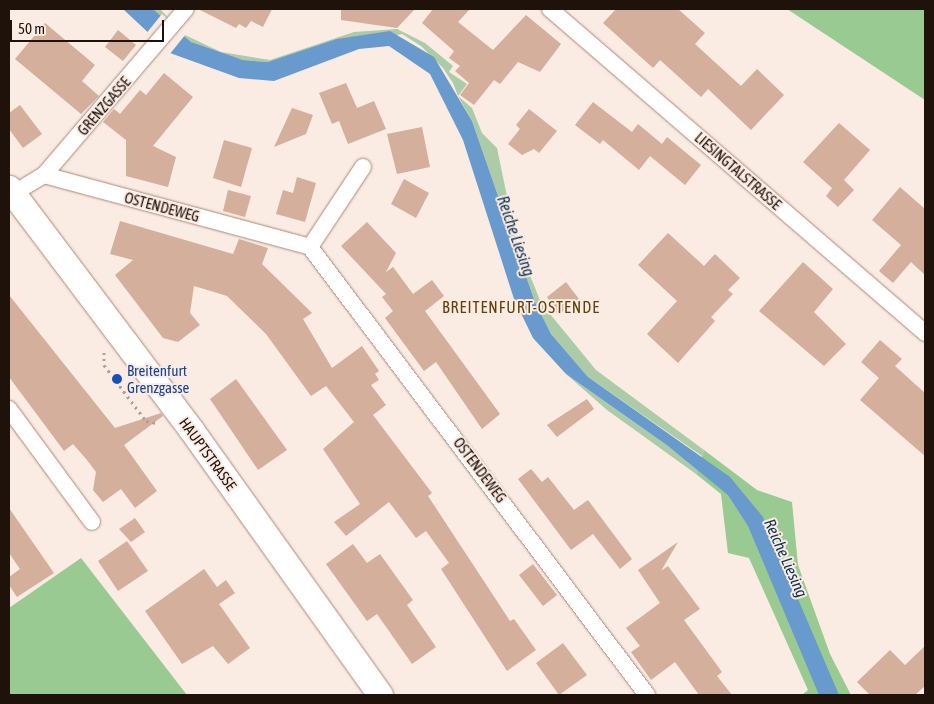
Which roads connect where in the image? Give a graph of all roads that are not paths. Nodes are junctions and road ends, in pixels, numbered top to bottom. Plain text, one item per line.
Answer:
1 (550, 9) edge
2 (183, 13) edge
3 (363, 167) dead end
4 (44, 175) junction
5 (10, 193) edge
6 (310, 247) junction
7 (925, 333) edge
8 (9, 409) edge
9 (92, 522) dead end
10 (380, 695) edge
11 (647, 695) edge

1 - 7 street, LIESINGTALSTRASSE
2 - 4 street, GRENZGASSE
3 - 6 street
4 - 5 street, GRENZGASSE
4 - 6 street, OSTENDEWEG
5 - 10 main road, HAUPTSTRASSE
6 - 11 street, OSTENDEWEG
8 - 9 street

